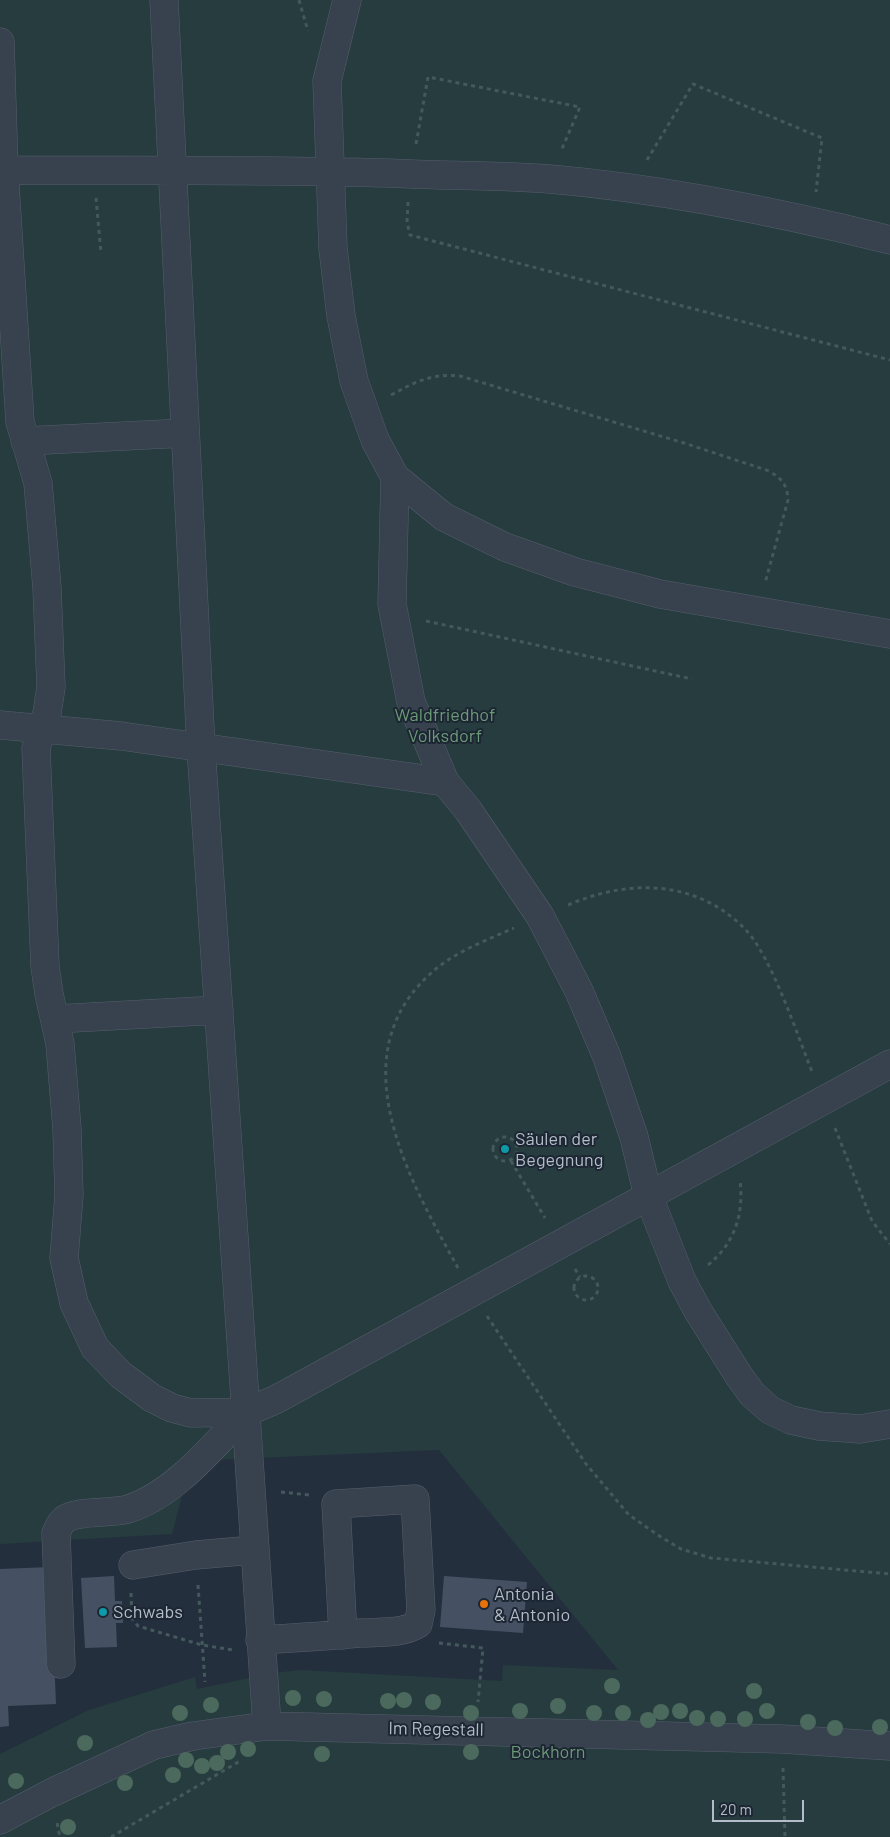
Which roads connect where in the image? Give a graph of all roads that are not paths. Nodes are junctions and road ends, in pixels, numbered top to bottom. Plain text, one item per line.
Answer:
1 (164, 0) edge
2 (347, 0) edge
3 (0, 42) edge
4 (4, 170) junction
5 (330, 170) junction
6 (172, 171) junction
7 (890, 240) edge
8 (185, 433) junction
9 (25, 441) junction
10 (395, 477) junction
11 (890, 634) edge
12 (0, 725) edge
13 (41, 730) junction
14 (201, 748) junction
15 (445, 782) junction
16 (219, 1010) junction
17 (55, 1018) junction
18 (890, 1064) edge
19 (648, 1195) junction
20 (246, 1412) junction
21 (890, 1424) edge
22 (253, 1550) junction
23 (133, 1565) road end
24 (343, 1635) junction
25 (261, 1645) junction
26 (61, 1664) dead end
27 (266, 1726) junction
28 (890, 1746) edge
29 (0, 1820) edge

1 - 6 street
2 - 5 street
3 - 4 street
4 - 6 street
4 - 9 street
5 - 6 street
5 - 7 street
5 - 10 street
6 - 8 street
8 - 9 street
8 - 14 street
9 - 13 street
10 - 11 street
10 - 15 street
12 - 13 street
13 - 14 street
13 - 17 street
14 - 15 street
14 - 16 street
15 - 19 street
16 - 17 street
16 - 20 street
17 - 20 street
18 - 19 street
19 - 20 street
19 - 21 street
20 - 22 street
20 - 26 street
22 - 23 street
22 - 25 street
24 - 24 street
24 - 25 street
25 - 27 street
27 - 28 street, Im Regestall
27 - 29 street, Im Regestall

